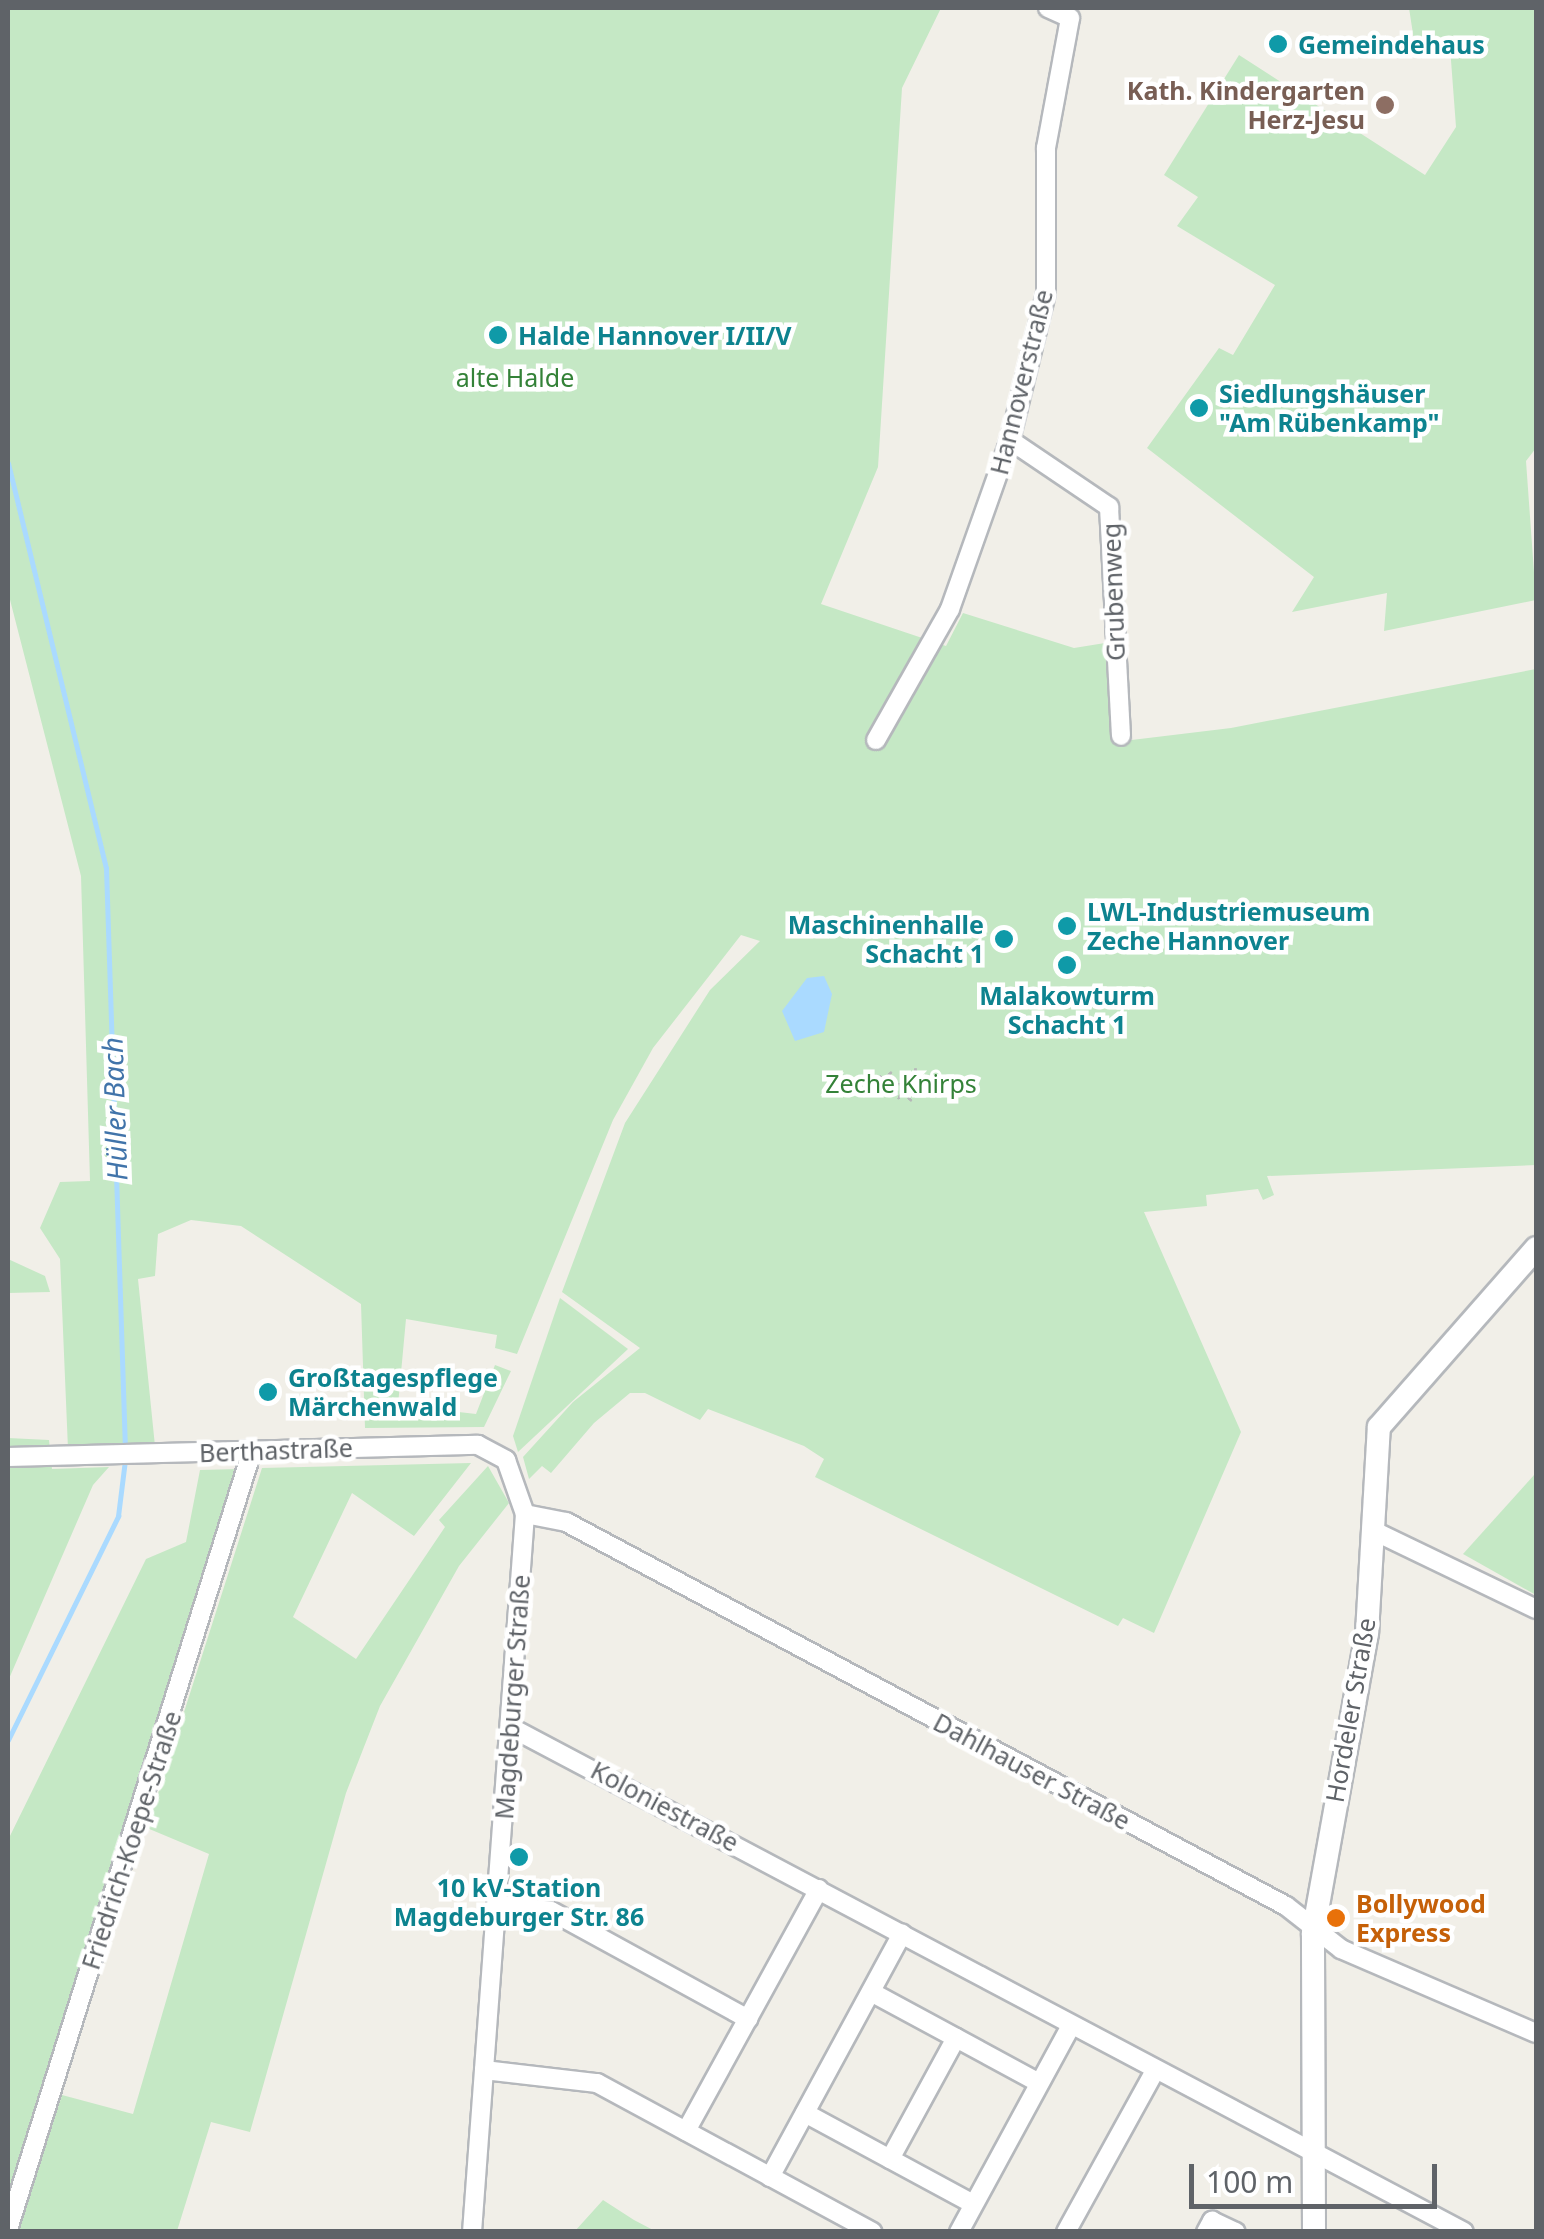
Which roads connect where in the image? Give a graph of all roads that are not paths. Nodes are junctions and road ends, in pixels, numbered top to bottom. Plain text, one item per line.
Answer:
1 (1048, 8) edge
2 (1077, 13) edge
3 (1010, 440) junction
4 (1121, 736) dead end
5 (876, 740) dead end
6 (1536, 1248) edge
7 (252, 1450) junction
8 (8, 1457) edge
9 (520, 1490) joint
10 (525, 1514) junction
11 (1372, 1530) junction
12 (1536, 1609) edge
13 (510, 1726) junction
14 (818, 1889) junction
15 (497, 1904) junction
16 (1313, 1933) junction
17 (902, 1934) junction
18 (871, 1992) junction
19 (748, 2018) junction
20 (1070, 2026) junction
21 (1536, 2033) edge
22 (956, 2038) junction
23 (484, 2070) junction
24 (1154, 2071) junction
25 (1039, 2083) junction
26 (805, 2113) junction
27 (686, 2131) junction
28 (1312, 2156) junction
29 (890, 2159) junction
30 (770, 2176) junction
31 (974, 2204) junction
32 (8, 2229) edge
33 (472, 2232) edge
34 (872, 2232) edge
35 (959, 2232) edge
36 (1066, 2232) edge
37 (1206, 2232) edge
38 (1236, 2232) edge
39 (1314, 2232) edge
40 (1464, 2232) edge

1 - 2 street
2 - 3 street, Hannoverstraße
3 - 4 street, Grubenweg
3 - 5 street, Hannoverstraße
6 - 11 street, Hordeler Straße
7 - 8 street, Berthastraße
7 - 9 street, Berthastraße
7 - 32 street, Friedrich-Koepe-Straße
9 - 10 street, Magdeburger Straße
10 - 13 street, Magdeburger Straße
10 - 16 street, Dahlhauser Straße
11 - 12 street
11 - 16 street, Hordeler Straße
13 - 14 street, Koloniestraße
13 - 15 street, Magdeburger Straße
14 - 17 street, Koloniestraße
14 - 19 street
15 - 19 street
15 - 23 street, Magdeburger Straße
16 - 21 street, Dahlhauser Straße
16 - 28 street, Hordeler Straße
17 - 18 street
17 - 20 street, Koloniestraße
18 - 22 street
18 - 26 street
19 - 27 street
20 - 24 street, Koloniestraße
20 - 25 street
22 - 25 street
22 - 29 street
23 - 27 street
23 - 33 street, Magdeburger Straße
24 - 28 street, Koloniestraße
24 - 36 street
25 - 31 street
26 - 29 street
26 - 30 street
27 - 30 street
28 - 39 street, Hordeler Straße
28 - 40 street, Koloniestraße
29 - 31 street
30 - 34 street
31 - 35 street
37 - 38 street

